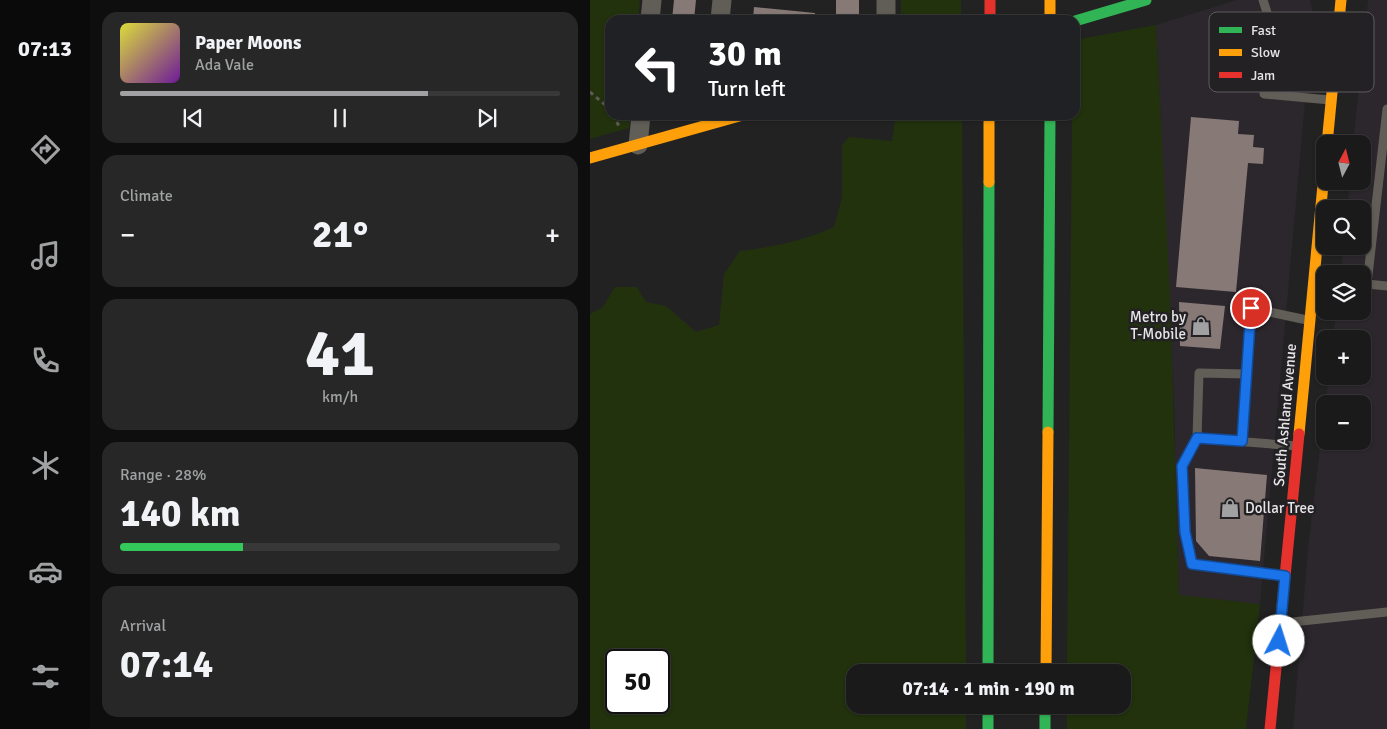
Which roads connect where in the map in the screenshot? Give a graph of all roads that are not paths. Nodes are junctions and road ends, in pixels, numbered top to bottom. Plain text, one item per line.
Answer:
1 (652, 0) edge
2 (722, 0) edge
3 (886, 0) edge
4 (990, 0) edge
5 (1050, 0) edge
6 (1143, 0) edge
7 (1263, 0) edge
8 (1267, 12) edge
9 (650, 15) edge
10 (720, 15) edge
11 (886, 15) edge
12 (990, 15) edge
13 (1050, 15) edge
14 (1080, 19) edge
15 (1264, 92) edge
16 (1332, 92) edge
17 (1331, 100) junction
18 (1387, 110) edge
19 (640, 120) edge
20 (709, 120) edge
21 (989, 120) edge
22 (1050, 120) edge
23 (1328, 135) edge
24 (638, 144) junction
25 (590, 158) edge
26 (1322, 190) edge
27 (1387, 286) edge
28 (1309, 321) junction
29 (1247, 374) junction
30 (1197, 438) junction
31 (1242, 441) junction
32 (1297, 446) junction
33 (1285, 576) junction
34 (1387, 612) edge
35 (1280, 623) junction
36 (988, 664) edge
37 (1046, 664) edge
38 (988, 714) edge
39 (1045, 714) edge
40 (988, 729) edge
41 (1045, 729) edge
42 (1270, 729) edge

1 - 9 street
2 - 10 street
3 - 11 street
4 - 12 main road
5 - 13 main road
6 - 14 main road
7 - 8 lane
15 - 17 lane
16 - 17 main road
17 - 23 main road
18 - 27 lane
19 - 24 street
20 - 24 main road
21 - 36 main road
22 - 37 main road
24 - 25 main road
26 - 28 main road, South Ashland Avenue
28 - 29 lane
28 - 32 main road, South Ashland Avenue
29 - 30 lane
29 - 31 lane
30 - 31 lane
30 - 33 lane
31 - 32 lane
32 - 33 main road, South Ashland Avenue
33 - 35 main road, South Ashland Avenue
34 - 35 lane
35 - 42 main road, South Ashland Avenue
38 - 40 main road
39 - 41 main road

